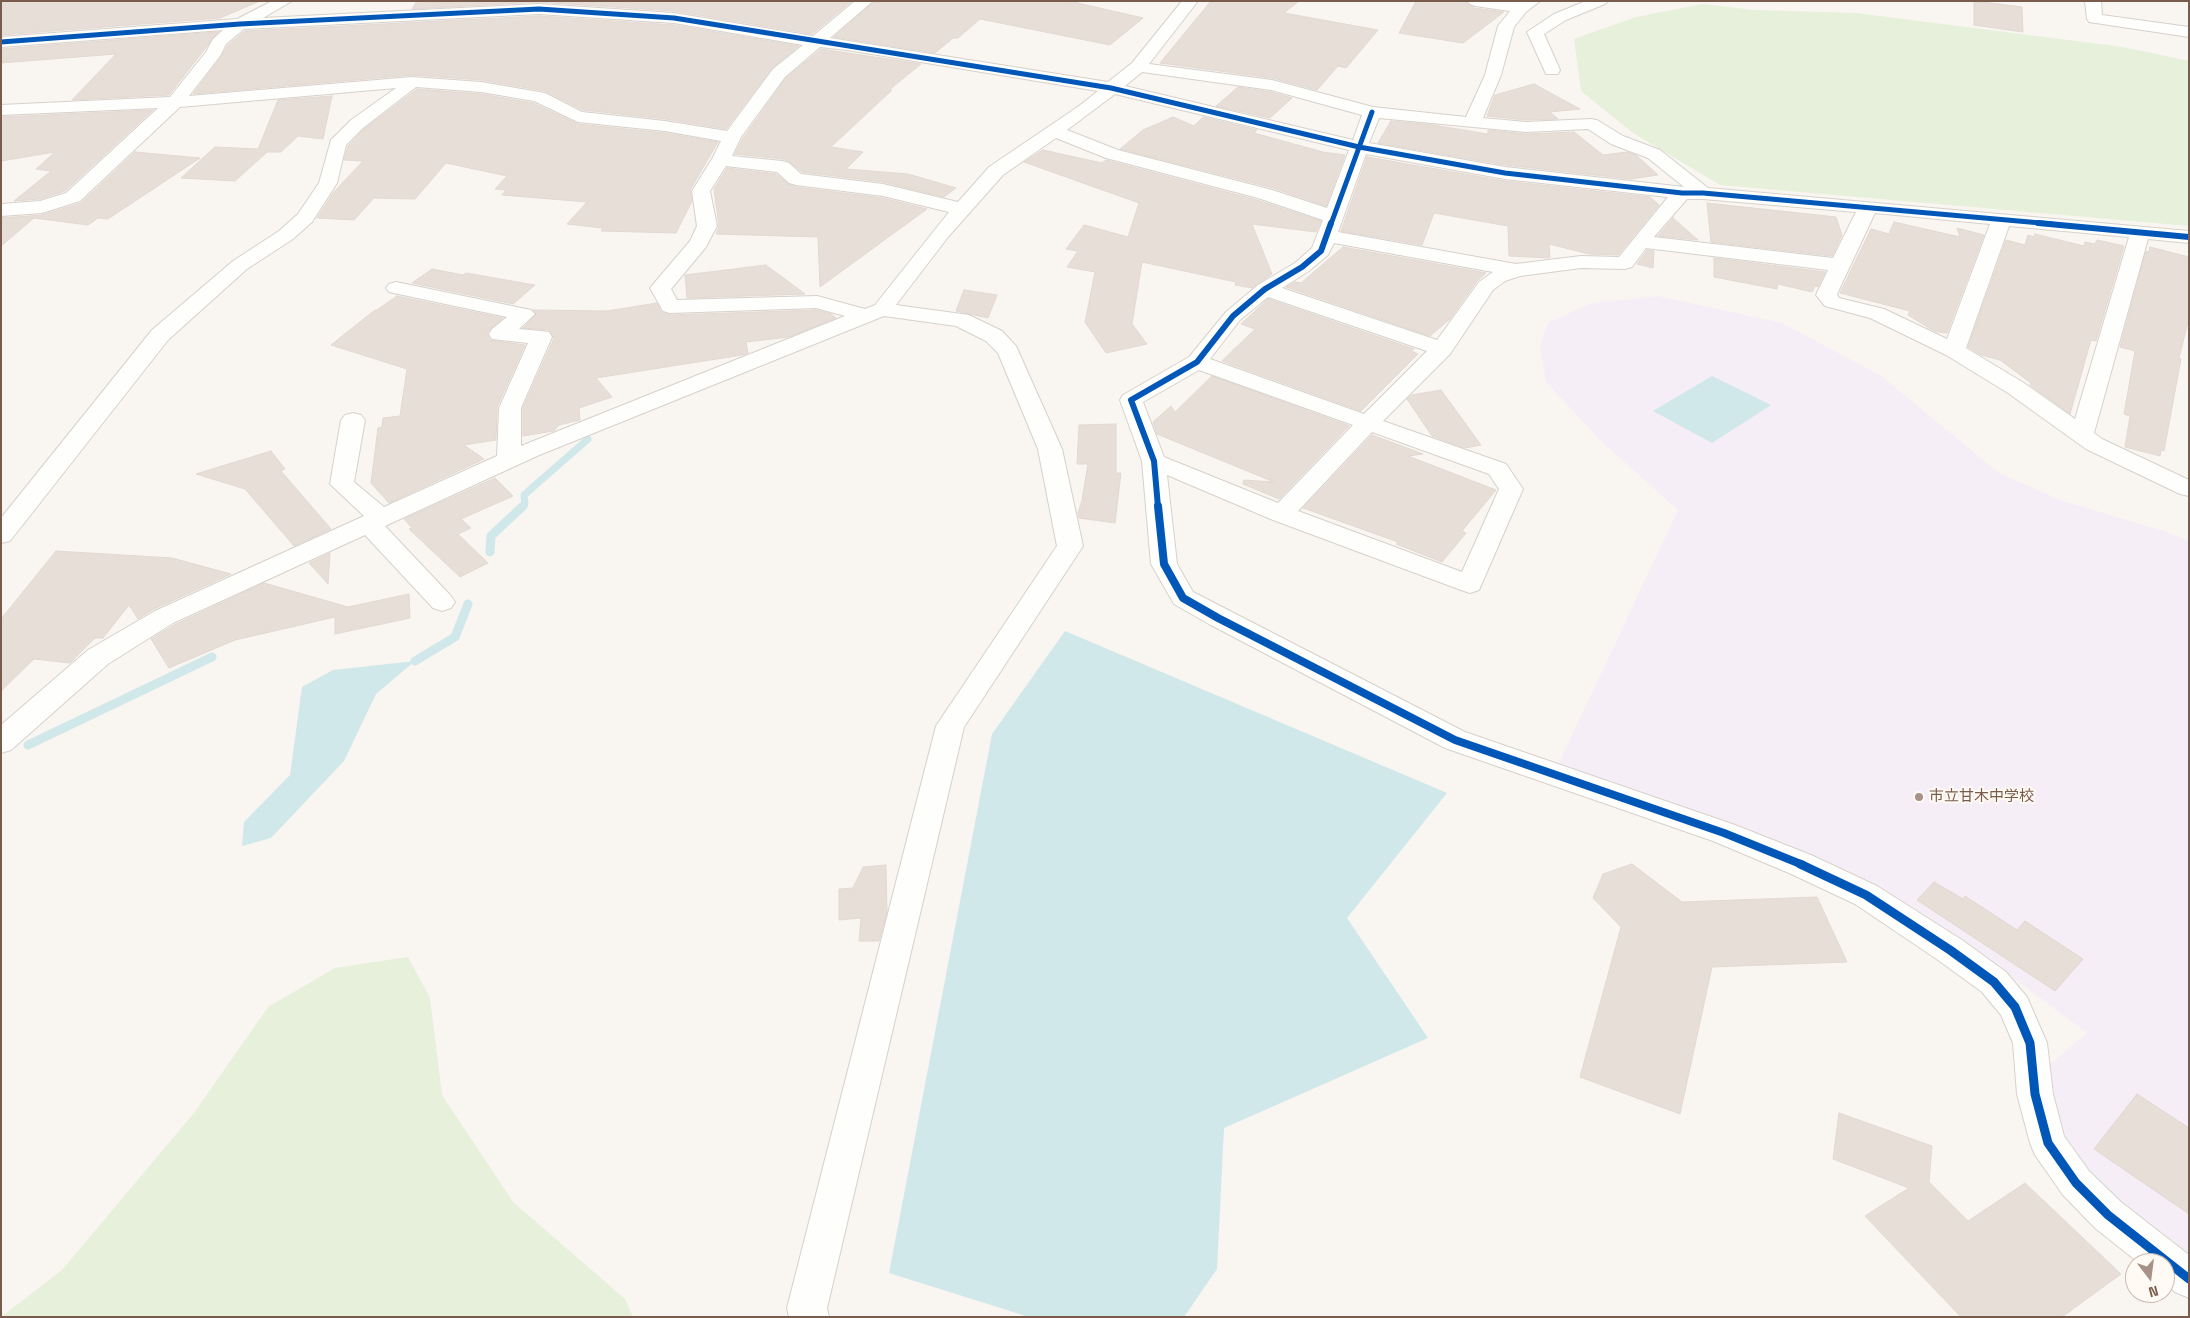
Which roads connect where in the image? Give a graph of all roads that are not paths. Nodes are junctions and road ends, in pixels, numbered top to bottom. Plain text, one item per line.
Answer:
1 (284, 1) edge
2 (865, 1) edge
3 (1190, 1) edge
4 (1475, 1) edge
5 (1600, 1) edge
6 (2093, 1) edge
7 (1528, 4) edge
8 (546, 5) edge
9 (240, 24) junction
10 (2189, 32) edge
11 (816, 41) junction
12 (1, 42) edge
13 (1138, 67) junction
14 (1552, 70) dead end
15 (412, 82) junction
16 (1111, 88) junction
17 (175, 102) junction
18 (1, 110) edge
19 (1372, 112) junction
20 (1472, 123) junction
21 (1054, 131) junction
22 (732, 136) junction
23 (1359, 147) junction
24 (721, 160) junction
25 (1682, 193) junction
26 (1703, 193) junction
27 (1868, 207) junction
28 (962, 209) junction
29 (1, 210) edge
30 (2001, 220) junction
31 (1331, 226) junction
32 (2140, 233) junction
33 (2189, 237) edge
34 (1642, 242) junction
35 (1839, 265) junction
36 (1516, 270) junction
37 (396, 288) dead end
38 (1265, 289) junction
39 (875, 312) junction
40 (1442, 350) junction
41 (1954, 350) junction
42 (1197, 362) junction
43 (353, 420) dead end
44 (1368, 423) junction
45 (2082, 435) junction
46 (510, 460) junction
47 (1154, 460) junction
48 (2189, 489) edge
49 (1282, 514) junction
50 (374, 521) junction
51 (1, 535) edge
52 (442, 602) dead end
53 (2, 740) edge
54 (2189, 1279) edge
55 (809, 1317) edge

1 - 9 street
2 - 11 street
3 - 13 street
4 - 7 street
5 - 14 street
6 - 10 street
7 - 20 street
8 - 9 street
8 - 11 street
9 - 12 street
9 - 17 street
11 - 16 street
11 - 22 street
13 - 16 street
13 - 19 street
15 - 17 street
15 - 22 street
15 - 51 street
16 - 21 street
16 - 23 street
17 - 18 street
17 - 29 street
19 - 20 street
19 - 23 street
20 - 26 street
21 - 28 street
21 - 31 street
22 - 24 street
23 - 25 street
23 - 31 street
24 - 28 street
24 - 39 street
25 - 26 street
25 - 34 street
26 - 27 street
27 - 30 street
27 - 35 street
28 - 39 street
30 - 32 street
30 - 41 street
31 - 36 street
31 - 38 street
32 - 33 street
32 - 45 street
34 - 35 street
34 - 36 street
35 - 41 street
36 - 40 street
37 - 46 street
38 - 40 street
38 - 42 street
39 - 46 street
39 - 55 street
40 - 44 street
41 - 45 street
42 - 44 street
42 - 47 street
43 - 50 street
44 - 49 street
44 - 49 street
45 - 48 street
46 - 50 street
47 - 49 street
47 - 54 street
50 - 52 street
50 - 53 street

